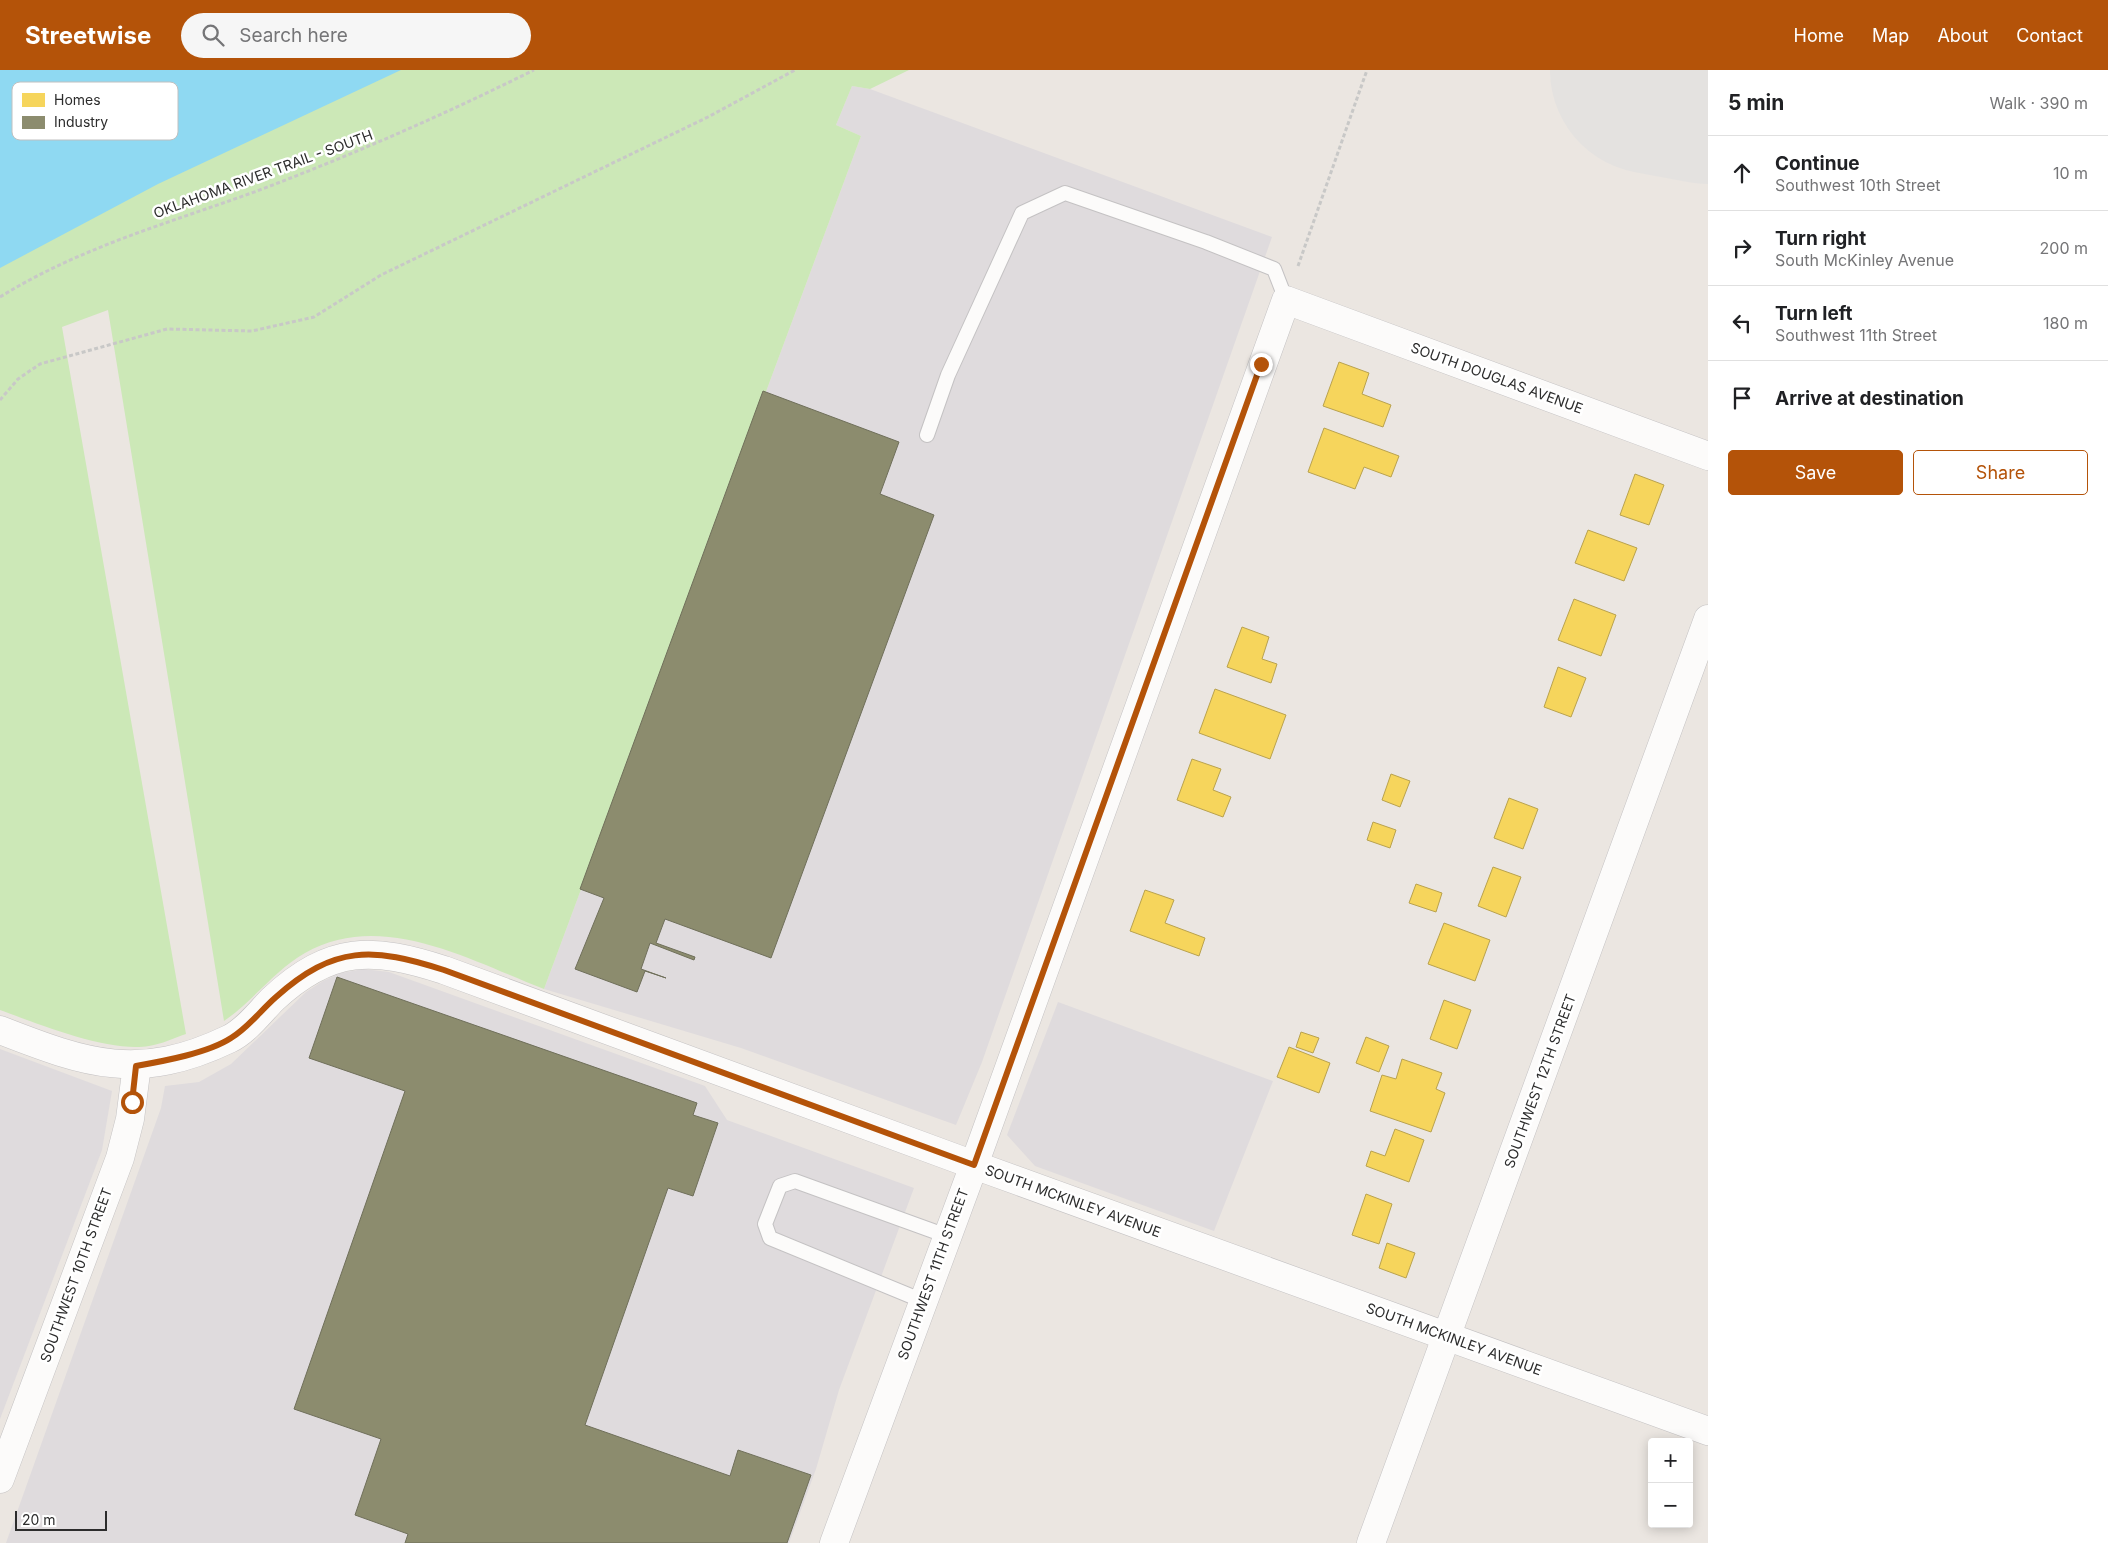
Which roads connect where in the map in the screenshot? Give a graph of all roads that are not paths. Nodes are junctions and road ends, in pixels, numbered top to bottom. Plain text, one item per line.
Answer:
1 (1286, 300) junction
2 (927, 435) dead end
3 (1708, 456) edge
4 (1708, 620) edge
5 (0, 1030) edge
6 (136, 1066) junction
7 (974, 1165) junction
8 (947, 1236) junction
9 (923, 1302) junction
10 (1447, 1336) junction
11 (1708, 1431) edge
12 (0, 1479) edge
13 (834, 1543) edge
14 (1371, 1543) edge

1 - 2 lane
1 - 3 street, SOUTH DOUGLAS AVENUE
1 - 7 street, SOUTHWEST 11TH STREET
4 - 10 street, SOUTHWEST 12TH STREET
5 - 6 street, SOUTH MCKINLEY AVENUE
6 - 7 street, SOUTH MCKINLEY AVENUE
6 - 12 street, SOUTHWEST 10TH STREET
7 - 8 street, SOUTHWEST 11TH STREET
7 - 10 street, SOUTH MCKINLEY AVENUE
8 - 9 street, SOUTHWEST 11TH STREET
8 - 9 lane
9 - 13 street, SOUTHWEST 11TH STREET
10 - 11 street, SOUTH MCKINLEY AVENUE
10 - 14 street, SOUTHWEST 12TH STREET

